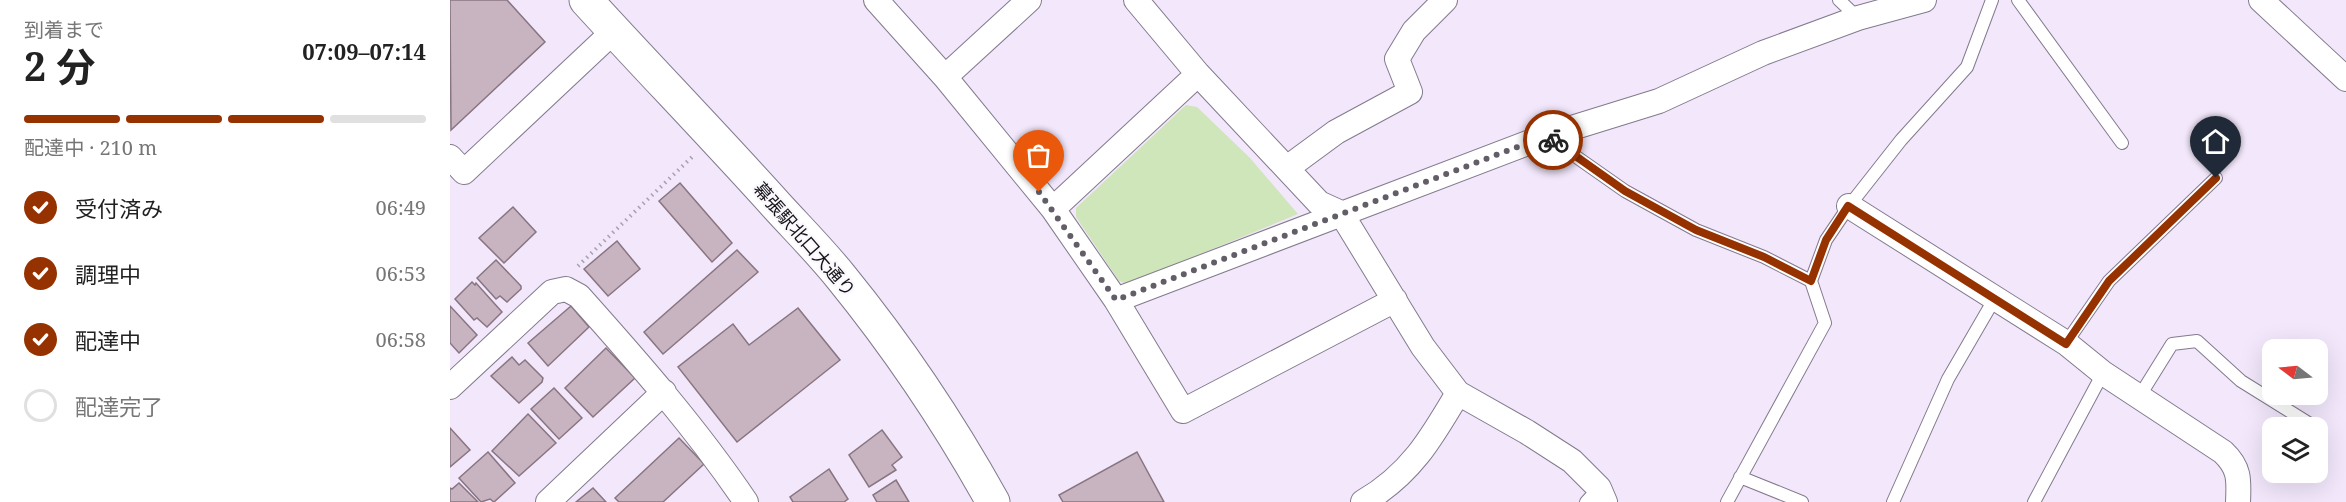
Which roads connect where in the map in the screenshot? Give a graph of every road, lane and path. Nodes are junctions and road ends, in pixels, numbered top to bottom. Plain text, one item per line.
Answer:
1 (585, 0) edge
2 (876, 0) edge
3 (1029, 0) edge
4 (1136, 0) edge
5 (1445, 0) edge
6 (1839, 0) edge
7 (1923, 0) edge
8 (1992, 0) edge
9 (2018, 0) edge
10 (2261, 0) edge
11 (1858, 18) junction
12 (614, 31) junction
13 (1198, 74) junction
14 (945, 77) junction
15 (2346, 79) edge
16 (714, 136) junction
17 (1546, 136) junction
18 (2122, 143) dead end
19 (1287, 168) junction
20 (455, 171) edge
21 (2216, 178) dead end
22 (1848, 206) junction
23 (1053, 209) junction
24 (1341, 213) junction
25 (1811, 281) junction
26 (552, 292) junction
27 (1995, 298) junction
28 (1116, 300) junction
29 (1395, 300) junction
30 (2066, 344) junction
31 (2103, 373) junction
32 (450, 387) edge
33 (664, 392) junction
34 (1458, 393) junction
35 (2139, 397) junction
36 (2299, 417) edge
37 (1740, 477) junction
38 (1597, 497) edge
39 (548, 502) edge
40 (746, 502) edge
41 (993, 502) edge
42 (1363, 502) edge
43 (1727, 502) edge
44 (1802, 502) edge
45 (1893, 502) edge
46 (2034, 502) edge
47 (2238, 502) edge

1 - 12 street, 幕張駅北口大通り
2 - 14 street
3 - 14 street
4 - 13 street
5 - 19 street
6 - 11 lane
7 - 11 street
8 - 22 lane
9 - 18 lane
10 - 15 street
11 - 17 street
12 - 16 street, 幕張駅北口大通り
12 - 20 street
13 - 19 street
13 - 23 street
14 - 23 street
16 - 26 path
16 - 41 street, 幕張駅北口大通り
17 - 24 street
17 - 25 lane
19 - 24 street
21 - 30 lane
22 - 25 lane
22 - 27 street
23 - 28 street
24 - 28 street
24 - 29 street
25 - 37 lane
26 - 32 street
26 - 33 street
27 - 30 street
27 - 45 lane
28 - 29 street
29 - 34 street
30 - 31 street
31 - 35 street
31 - 46 lane
33 - 39 street
33 - 40 street
34 - 38 street
34 - 42 street
35 - 36 lane
35 - 47 street
37 - 43 lane
37 - 44 lane

